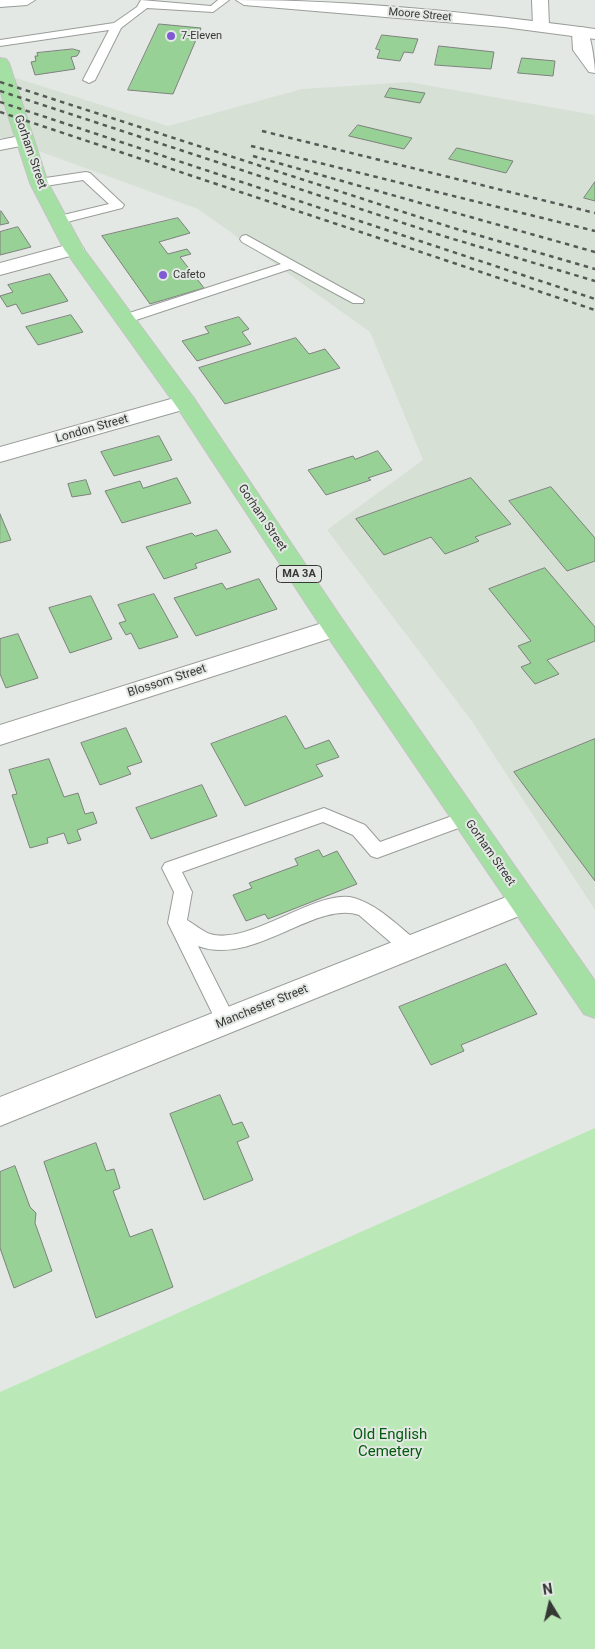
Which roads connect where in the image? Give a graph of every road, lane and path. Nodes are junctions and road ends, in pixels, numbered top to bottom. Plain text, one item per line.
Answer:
1 (27, 0) edge
2 (224, 0) edge
3 (244, 0) edge
4 (540, 0) edge
5 (0, 2) edge
6 (144, 3) edge
7 (347, 4) edge
8 (117, 26) junction
9 (541, 26) junction
10 (588, 33) edge
11 (0, 43) edge
12 (0, 62) edge
13 (595, 68) edge
14 (89, 80) dead end
15 (25, 140) junction
16 (0, 145) edge
17 (39, 183) junction
18 (59, 220) junction
19 (246, 239) dead end
20 (74, 249) junction
21 (291, 265) junction
22 (0, 269) edge
23 (358, 300) dead end
24 (125, 320) junction
25 (184, 402) junction
26 (0, 456) edge
27 (335, 628) junction
28 (0, 735) edge
29 (466, 818) junction
30 (524, 902) junction
31 (177, 923) junction
32 (410, 948) junction
33 (595, 1006) edge
34 (226, 1021) junction
35 (0, 1112) edge

1 - 5 street
2 - 6 lane
3 - 7 street, Moore Street
4 - 9 street
6 - 8 lane
7 - 9 street, Moore Street
8 - 11 lane
8 - 14 lane
9 - 10 street, Moore Street
10 - 13 street
12 - 15 main road, Gorham Street / MA 3A
15 - 16 street
15 - 17 main road, Gorham Street / MA 3A
17 - 18 main road, Gorham Street / MA 3A
17 - 18 lane
18 - 20 main road, Gorham Street / MA 3A
19 - 21 lane
20 - 22 street
20 - 24 main road, Gorham Street / MA 3A
21 - 23 lane
21 - 24 lane
24 - 25 main road, Gorham Street / MA 3A
25 - 26 street, London Street
25 - 27 main road, Gorham Street / MA 3A
27 - 28 street, Blossom Street
27 - 29 main road, Gorham Street / MA 3A
29 - 30 main road, Gorham Street / MA 3A
29 - 31 lane
30 - 32 street, Manchester Street
30 - 33 main road, Gorham Street / MA 3A
31 - 32 lane
31 - 34 lane
32 - 34 street, Manchester Street
34 - 35 street, Manchester Street

